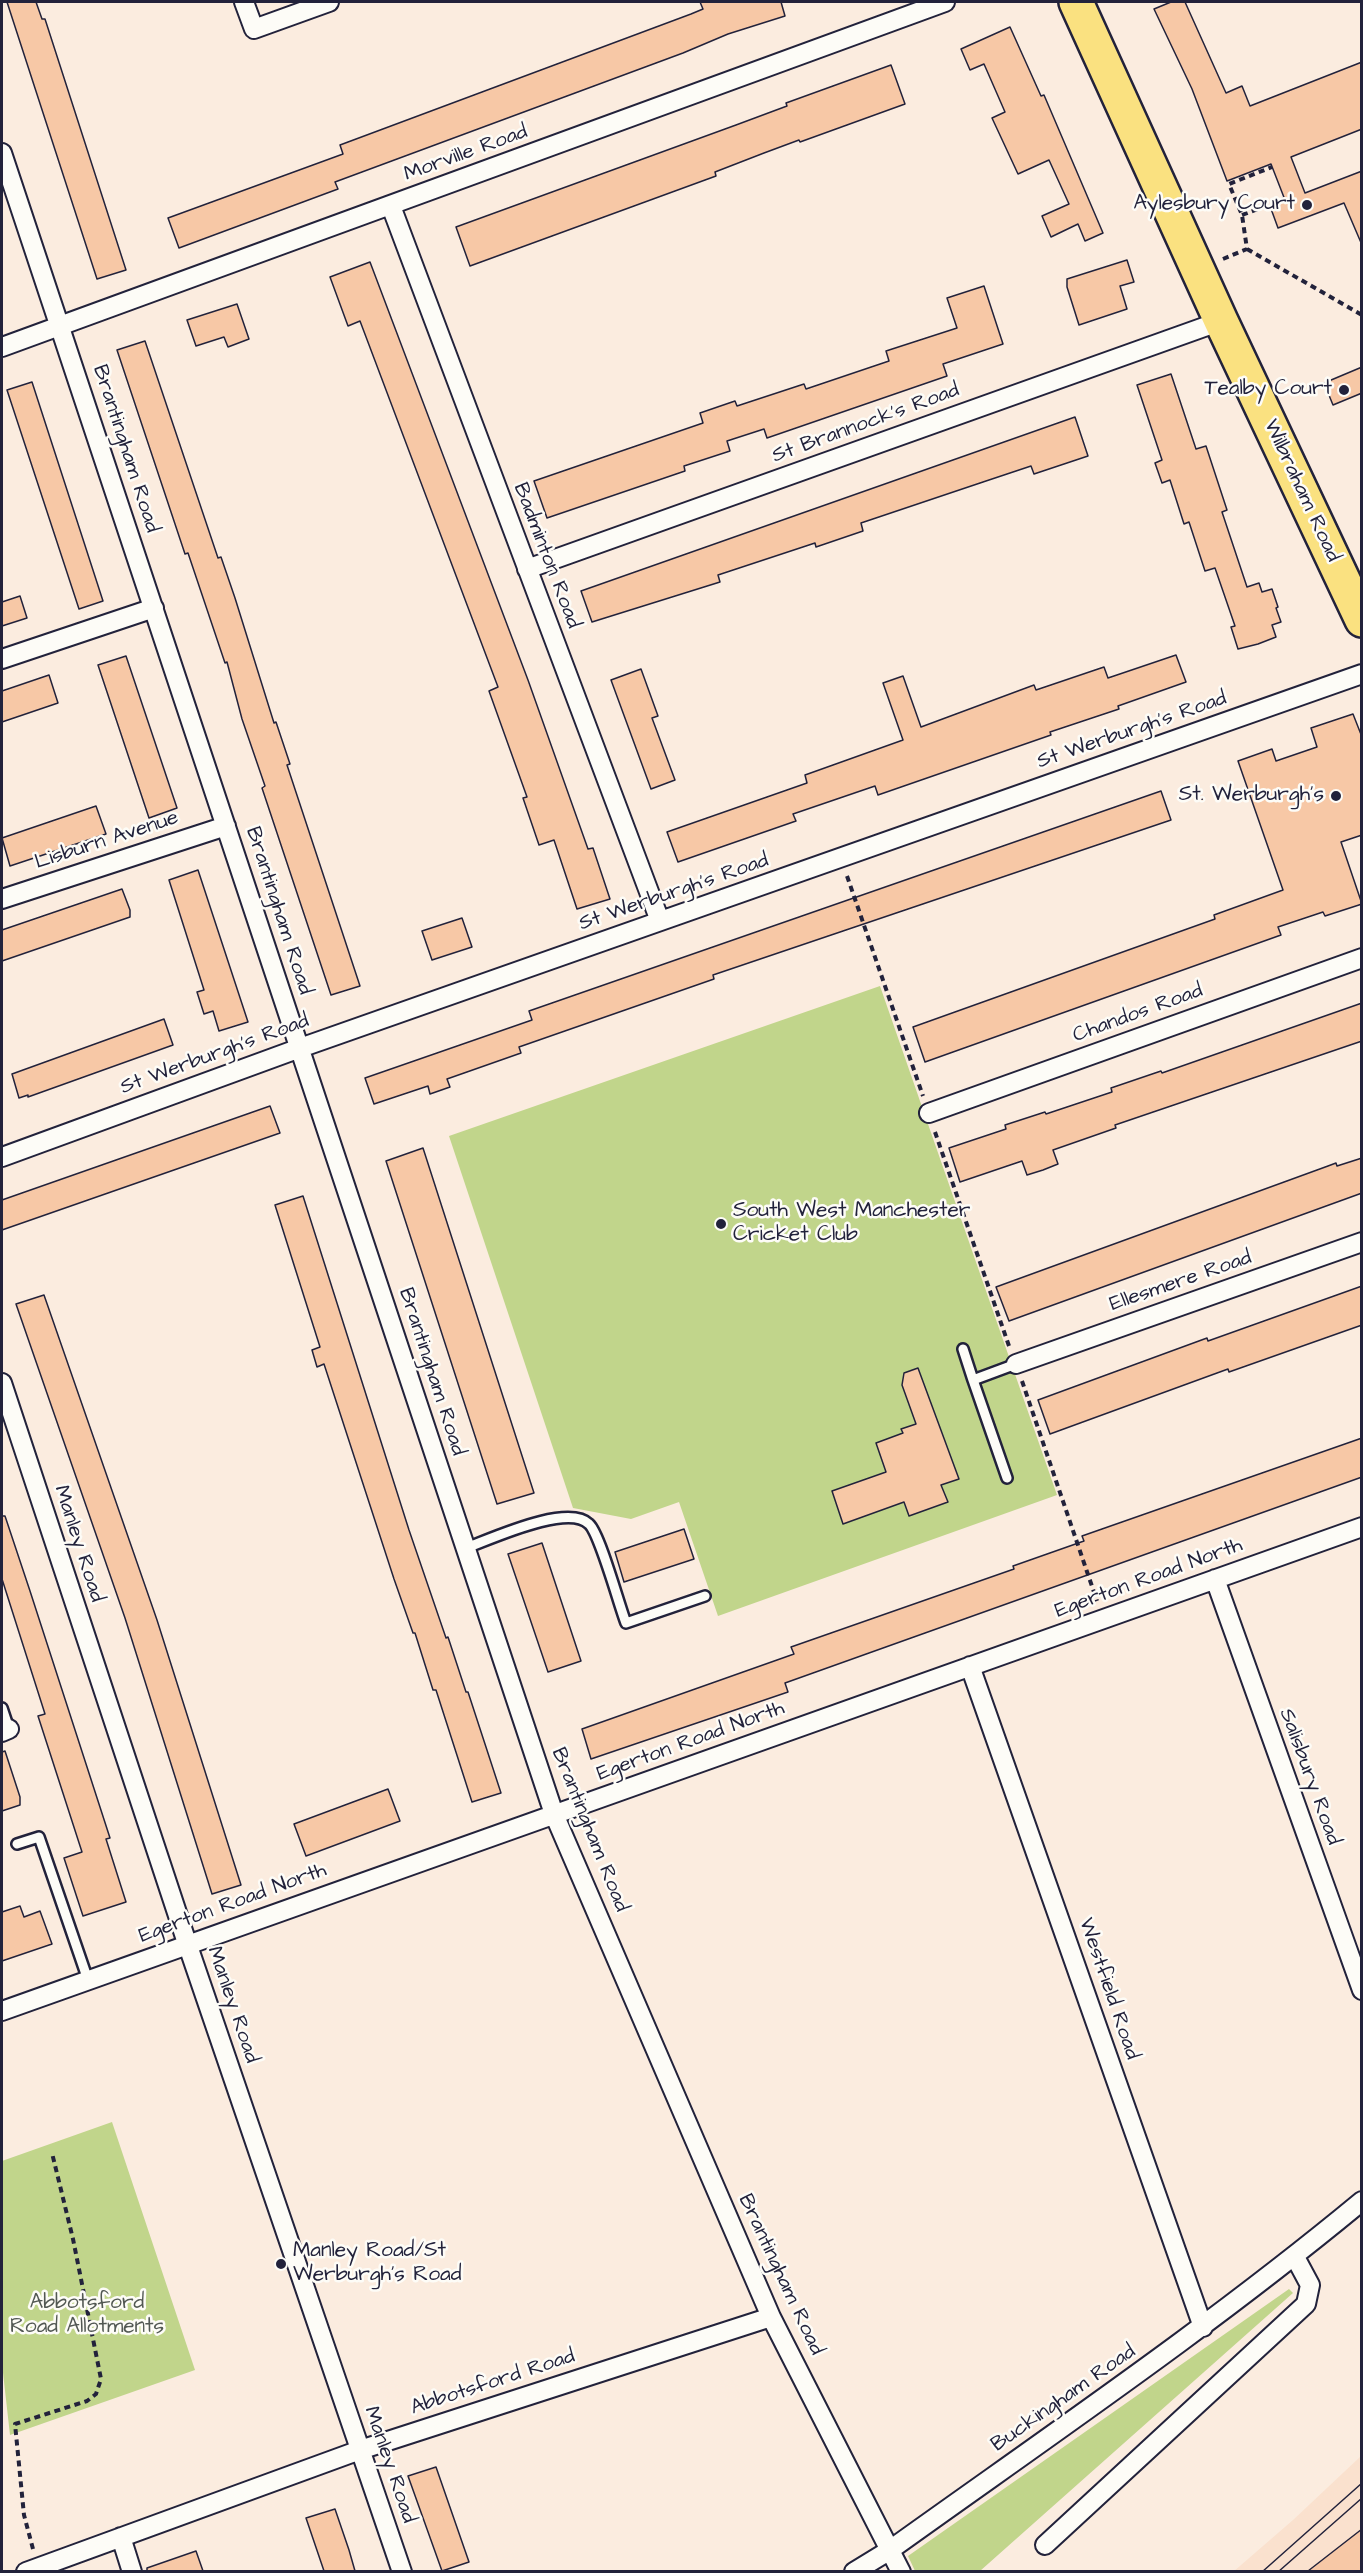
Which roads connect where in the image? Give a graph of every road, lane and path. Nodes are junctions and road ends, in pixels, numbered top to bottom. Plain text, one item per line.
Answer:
1 (244, 2) edge
2 (329, 2) edge
3 (945, 2) edge
4 (1076, 2) edge
5 (2, 153) edge
6 (1272, 167) dead end
7 (1284, 199) dead end
8 (391, 206) junction
9 (1242, 215) junction
10 (1247, 249) junction
11 (1198, 271) junction
12 (1362, 309) edge
13 (1354, 311) junction
14 (1362, 315) edge
15 (1221, 321) junction
16 (60, 327) junction
17 (2, 347) edge
18 (527, 569) junction
19 (154, 608) junction
20 (1362, 620) edge
21 (2, 659) edge
22 (1362, 674) edge
23 (226, 826) junction
24 (841, 857) junction
25 (2, 899) edge
26 (660, 921) junction
27 (1362, 958) edge
28 (300, 1048) junction
29 (929, 1113) junction
30 (2, 1157) edge
31 (1362, 1242) edge
32 (963, 1349) dead end
33 (1016, 1364) junction
34 (973, 1380) junction
35 (2, 1383) edge
36 (1007, 1478) dead end
37 (1362, 1527) edge
38 (466, 1548) junction
39 (1215, 1579) junction
40 (705, 1596) dead end
41 (1104, 1619) junction
42 (970, 1666) junction
43 (2, 1708) edge
44 (5, 1730) edge
45 (554, 1814) junction
46 (17, 1844) dead end
47 (187, 1943) junction
48 (87, 1980) junction
49 (1362, 1990) edge
50 (2, 2011) edge
51 (52, 2153) dead end
52 (1362, 2201) edge
53 (1295, 2257) junction
54 (771, 2318) junction
55 (1203, 2327) junction
56 (360, 2450) junction
57 (121, 2537) junction
58 (1045, 2545) dead end
59 (890, 2550) junction
60 (33, 2569) edge
61 (132, 2571) edge
62 (402, 2571) edge
63 (854, 2571) edge
64 (901, 2571) edge

1 - 2 street
3 - 8 street, Morville Road
4 - 11 highway, Wilbraham Road
5 - 16 street, Brantingham Road
6 - 9 path
7 - 9 path
8 - 16 street, Morville Road
8 - 18 street, Badminton Road
9 - 10 path
10 - 11 path
10 - 13 path
11 - 15 highway, Wilbraham Road
12 - 13 path
13 - 14 path
15 - 18 street, St Brannock's Road
15 - 20 highway, Wilbraham Road
16 - 17 street, Morville Road
16 - 19 street, Brantingham Road
18 - 26 street, Badminton Road
19 - 21 street
19 - 23 street, Brantingham Road
22 - 24 street, St Werburgh's Road
23 - 25 street, Lisburn Avenue
23 - 28 street, Brantingham Road
24 - 26 street, St Werburgh's Road
24 - 29 path
26 - 28 street, St Werburgh's Road
27 - 29 street, Chandos Road
28 - 30 street, St Werburgh's Road
28 - 38 street, Brantingham Road
29 - 33 path
31 - 33 street, Ellesmere Road
32 - 34 lane
33 - 34 lane
33 - 41 path
34 - 36 lane
35 - 47 street, Manley Road
37 - 39 street, Egerton Road North
38 - 40 lane
38 - 45 street, Brantingham Road
39 - 41 street, Egerton Road North
39 - 49 street, Salisbury Road
41 - 42 street, Egerton Road North
42 - 45 street, Egerton Road North
42 - 55 street, Westfield Road
43 - 44 lane
45 - 47 street, Egerton Road North
45 - 54 street, Brantingham Road
46 - 48 lane
47 - 48 street, Egerton Road North
47 - 56 street, Manley Road
48 - 50 street, Egerton Road North
51 - 60 path
52 - 53 street, Buckingham Road
53 - 55 street, Buckingham Road
53 - 58 street
54 - 56 street, Abbotsford Road
54 - 59 street, Brantingham Road
55 - 59 street, Buckingham Road
56 - 57 street, Abbotsford Road
56 - 62 street, Manley Road
57 - 60 street, Abbotsford Road
57 - 61 street
59 - 63 street, Buckingham Road
59 - 64 street, Brantingham Road

